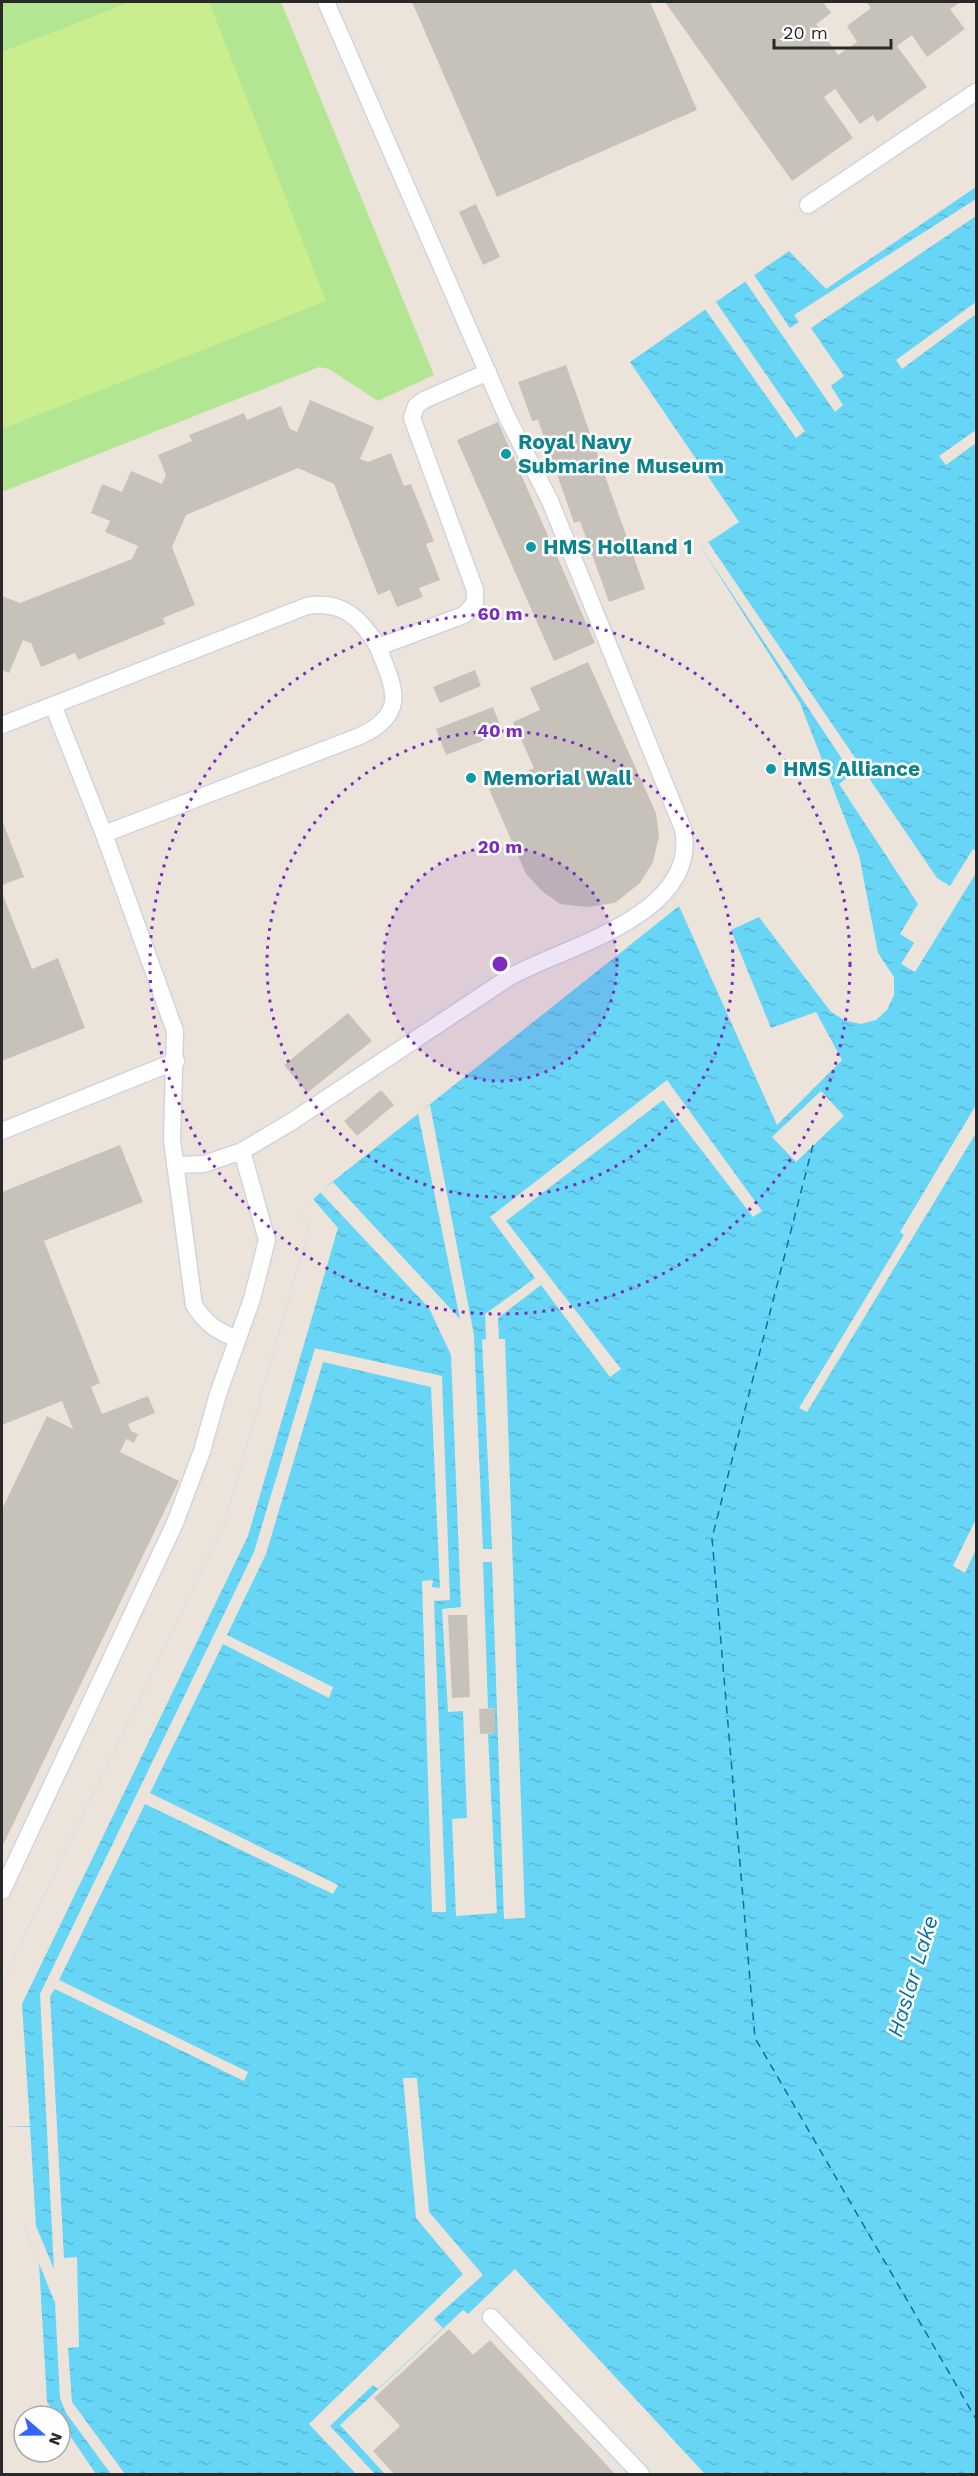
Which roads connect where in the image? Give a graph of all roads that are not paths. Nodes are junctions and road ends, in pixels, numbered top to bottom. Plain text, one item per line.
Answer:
1 (326, 2) edge
2 (976, 92) edge
3 (808, 205) dead end
4 (488, 372) junction
5 (378, 647) junction
6 (53, 705) junction
7 (2, 725) edge
8 (104, 834) junction
9 (176, 1061) junction
10 (2, 1131) edge
11 (242, 1151) junction
12 (175, 1165) junction
13 (237, 1339) junction
14 (2, 1891) edge
15 (491, 2317) dead end
16 (641, 2475) edge

1 - 4 lane
2 - 3 lane
4 - 5 lane
4 - 11 lane
5 - 6 lane
5 - 8 lane
6 - 7 lane
6 - 8 lane
8 - 9 lane
9 - 10 lane
9 - 12 lane
11 - 12 lane
11 - 13 lane
12 - 13 lane
13 - 14 lane
15 - 16 lane

